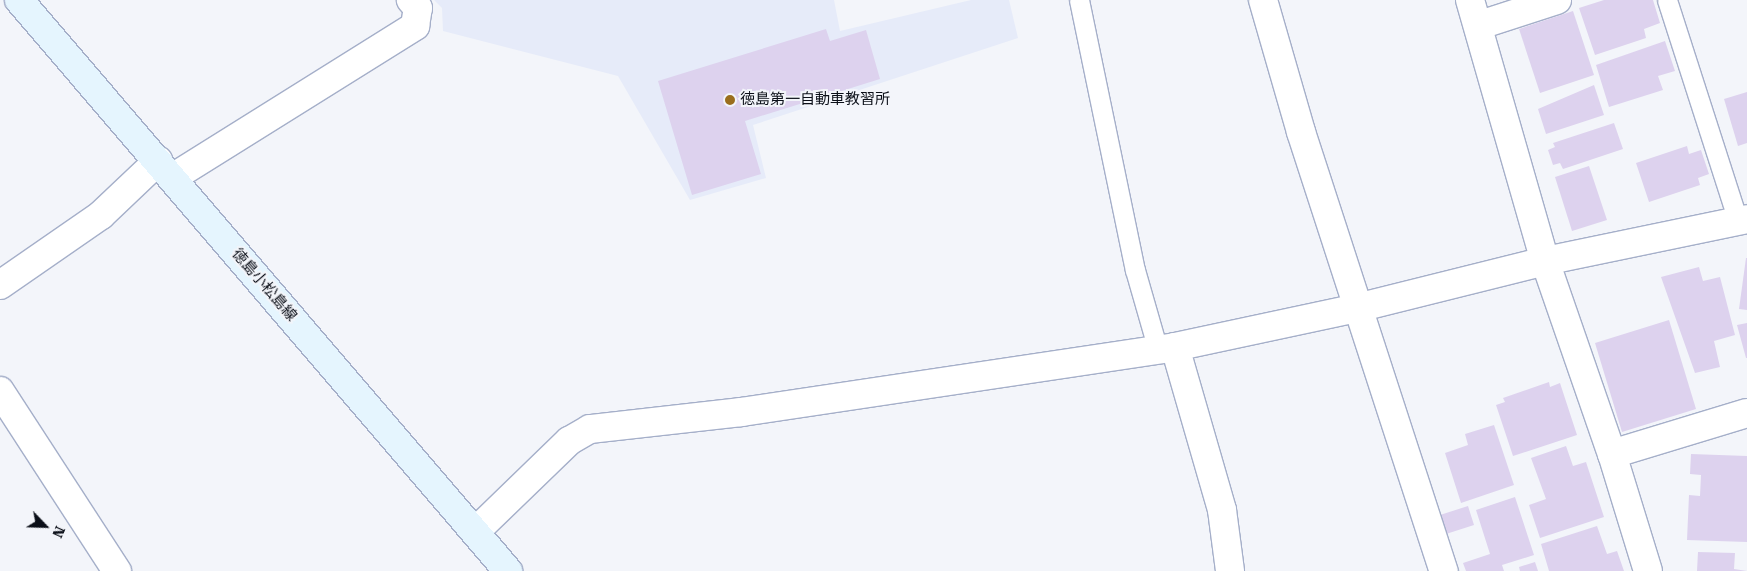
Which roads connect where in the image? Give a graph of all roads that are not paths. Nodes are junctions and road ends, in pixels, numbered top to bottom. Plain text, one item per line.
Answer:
1 (19, 0) edge
2 (411, 0) edge
3 (1079, 0) edge
4 (1263, 0) edge
5 (1557, 0) edge
6 (1667, 0) edge
7 (1475, 12) edge
8 (165, 169) junction
9 (1743, 220) edge
10 (1545, 261) junction
11 (0, 285) edge
12 (1357, 308) junction
13 (1166, 349) junction
14 (0, 391) edge
15 (1747, 413) edge
16 (1612, 454) junction
17 (475, 532) junction
18 (117, 571) edge
19 (508, 571) edge
20 (1230, 571) edge
21 (1444, 571) edge
22 (1648, 571) edge

1 - 8 main road, 徳島小松島線
2 - 8 street
3 - 13 lane
4 - 12 street
5 - 7 street
6 - 9 lane
7 - 10 street
8 - 11 street
8 - 17 main road, 徳島小松島線
9 - 10 street
10 - 12 street
10 - 16 street
12 - 13 street
12 - 21 street
13 - 17 street
13 - 20 street
14 - 18 street
15 - 16 street
16 - 22 street
17 - 19 main road, 徳島小松島線

